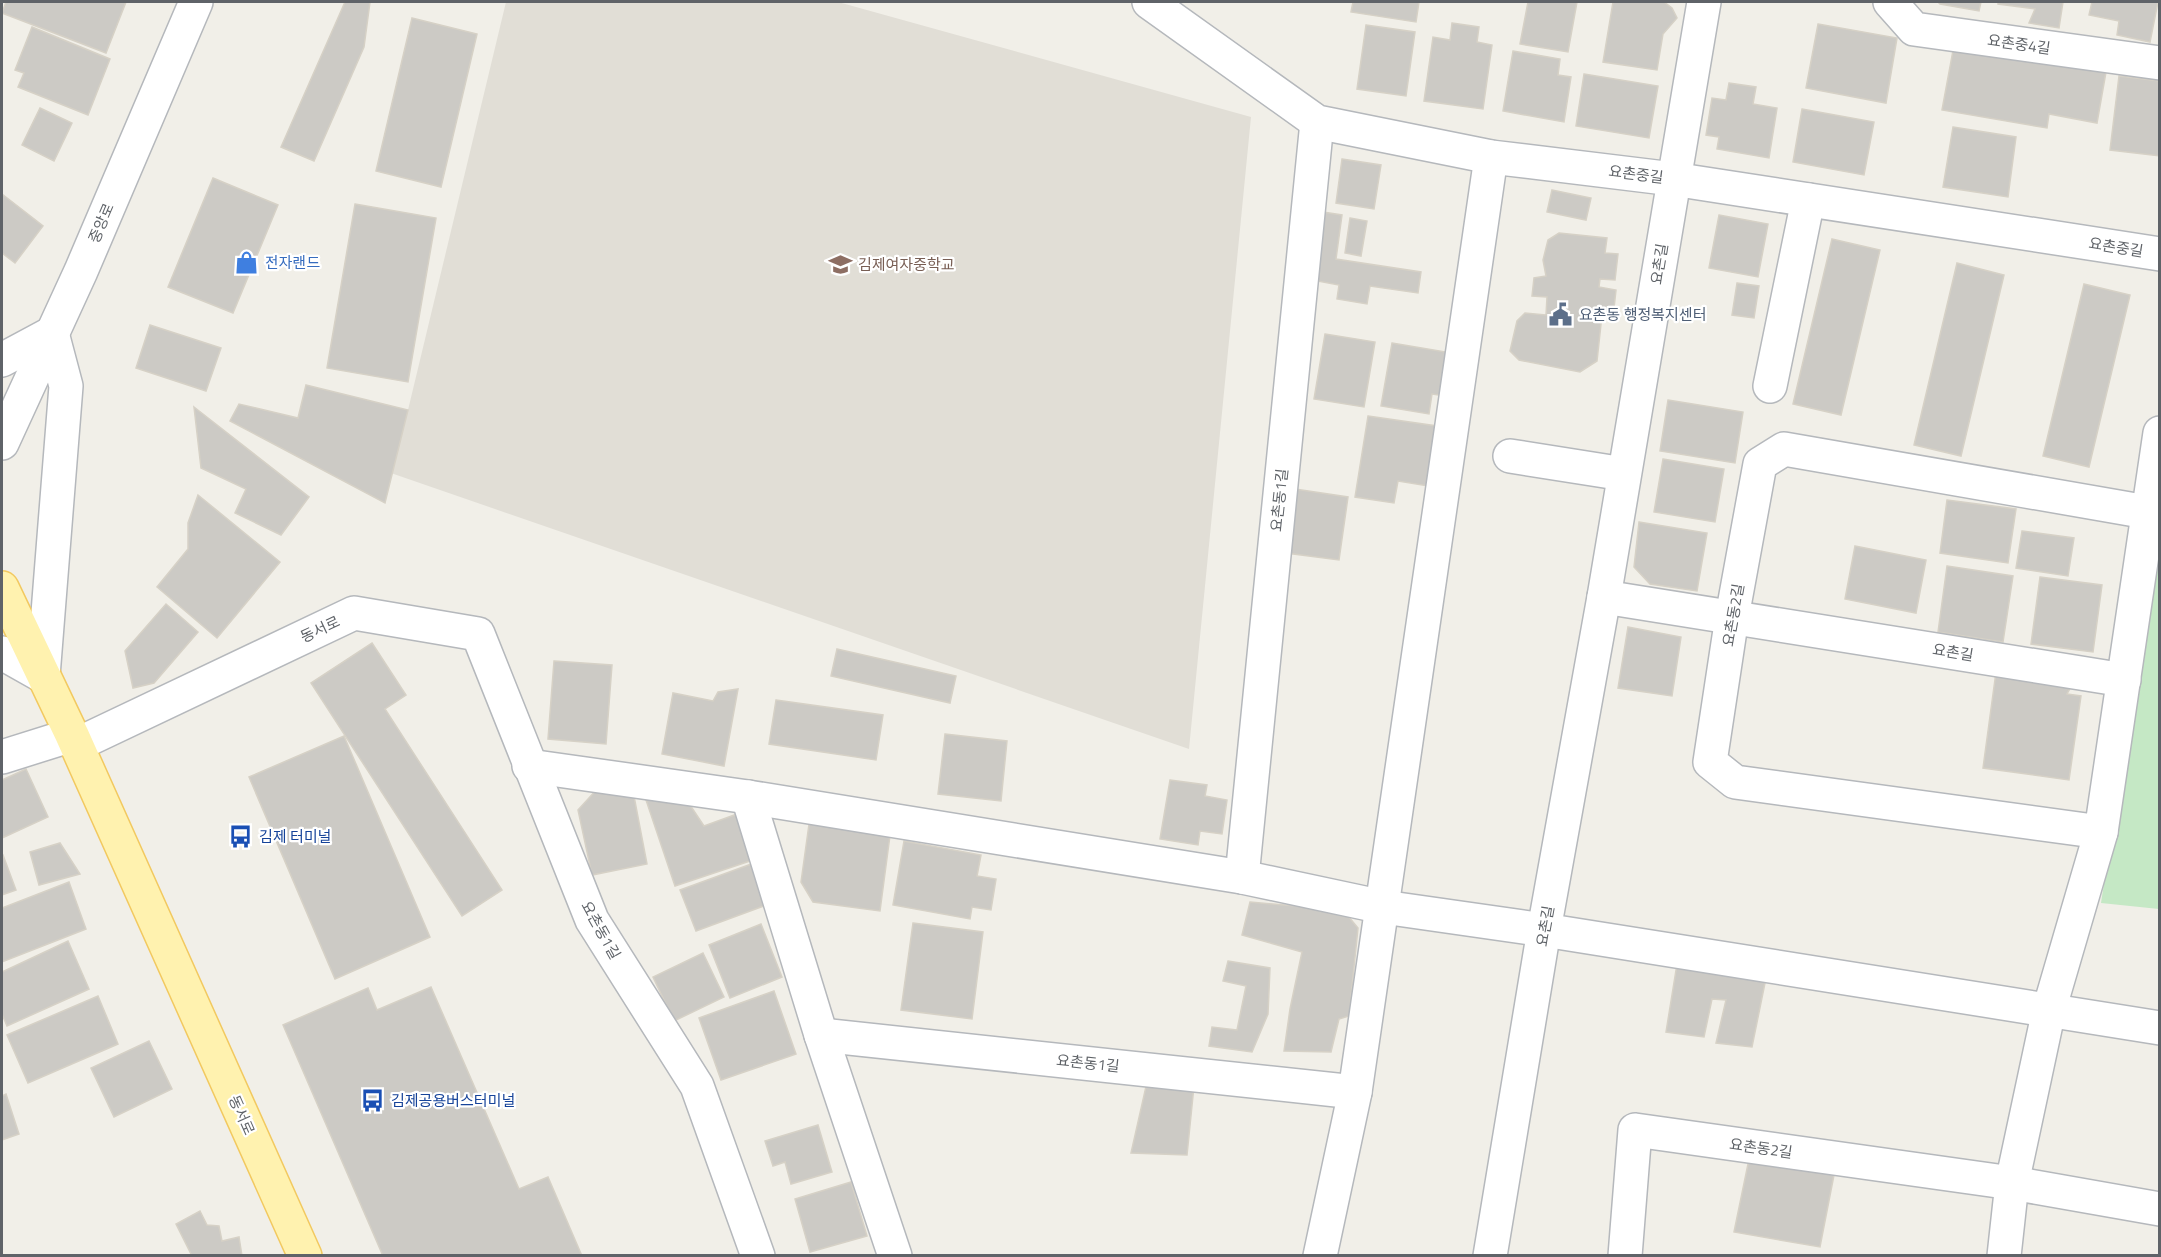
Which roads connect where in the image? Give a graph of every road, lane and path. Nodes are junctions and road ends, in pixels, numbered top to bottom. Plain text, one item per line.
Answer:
1 (196, 2) edge
2 (1149, 2) edge
3 (1704, 2) edge
4 (1890, 2) edge
5 (2160, 63) edge
6 (1317, 122) junction
7 (1491, 158) junction
8 (1673, 179) junction
9 (1808, 200) junction
10 (2160, 254) edge
11 (52, 333) junction
12 (2, 360) edge
13 (1770, 386) dead end
14 (2160, 433) edge
15 (2, 443) edge
16 (1510, 456) dead end
17 (1624, 474) junction
18 (2147, 512) junction
19 (2, 588) edge
20 (1604, 597) junction
21 (1732, 617) junction
22 (2, 652) edge
23 (44, 676) junction
24 (2124, 680) junction
25 (74, 740) junction
26 (2, 757) edge
27 (529, 766) junction
28 (748, 797) junction
29 (2101, 832) junction
30 (1242, 877) junction
31 (1383, 907) junction
32 (1544, 930) junction
33 (2049, 1010) junction
34 (2160, 1028) edge
35 (821, 1035) junction
36 (1355, 1092) junction
37 (2012, 1184) junction
38 (2160, 1209) edge
39 (305, 1256) edge
40 (758, 1256) edge
41 (895, 1256) edge
42 (1320, 1256) edge
43 (1490, 1256) edge
44 (1625, 1256) edge
45 (2004, 1256) edge

1 - 11 street, 중앙로
2 - 6 street, 요촌중길
3 - 8 street, 요촌길
4 - 5 street, 요촌중4길
6 - 7 street, 요촌중길
6 - 30 street, 요촌동1길
7 - 8 street, 요촌중길
7 - 31 street
8 - 9 street, 요촌중길
8 - 17 street, 요촌길
9 - 10 street, 요촌중길
9 - 13 street
11 - 12 street
11 - 15 street, 중앙로
11 - 23 street
14 - 18 street
16 - 17 street
17 - 20 street, 요촌길
18 - 21 street, 요촌동2길
18 - 24 street
19 - 23 main road, 동서로
20 - 21 street, 요촌길
20 - 32 street, 요촌길
21 - 24 street, 요촌길
21 - 29 street, 요촌동2길
22 - 23 street
23 - 25 main road, 동서로
24 - 29 street
25 - 26 street
25 - 27 street, 동서로
25 - 39 main road, 동서로
27 - 28 street
27 - 40 street, 요촌동1길
28 - 30 street
28 - 35 street
29 - 33 street
30 - 31 street
31 - 32 street
31 - 36 street
32 - 33 street
32 - 43 street, 요촌길
33 - 34 street
33 - 37 street
35 - 36 street, 요촌동1길
35 - 41 street
36 - 42 street
37 - 38 street, 요촌동2길
37 - 44 street, 요촌동2길
37 - 45 street

